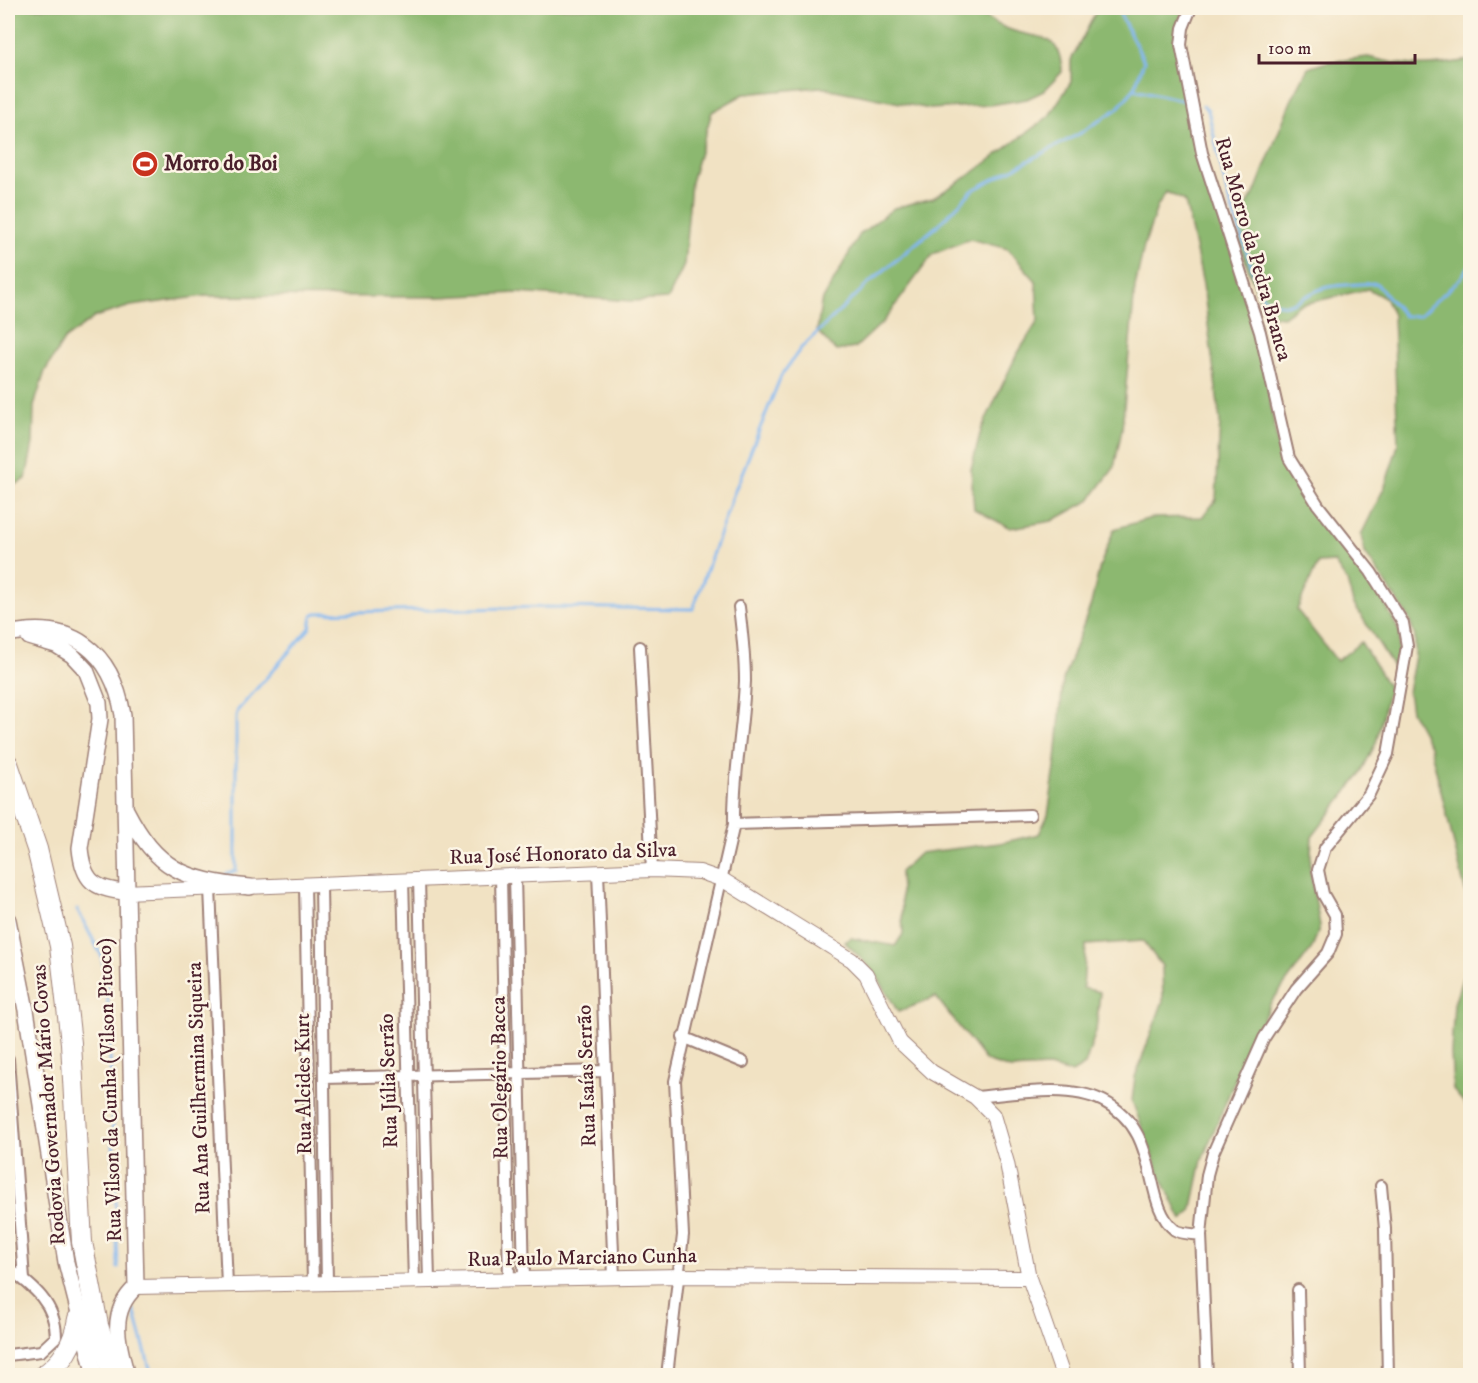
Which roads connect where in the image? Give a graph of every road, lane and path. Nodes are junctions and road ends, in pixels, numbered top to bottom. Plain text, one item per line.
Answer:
1 (1191, 8) edge
2 (739, 607) dead end
3 (8, 634) edge
4 (640, 647) dead end
5 (8, 764) edge
6 (124, 808) junction
7 (1030, 814) dead end
8 (734, 824) junction
9 (652, 870) junction
10 (598, 872) junction
11 (515, 875) junction
12 (501, 876) junction
13 (419, 879) junction
14 (403, 880) junction
15 (723, 880) junction
16 (209, 884) junction
17 (305, 884) junction
18 (321, 884) junction
19 (250, 887) joint
20 (125, 892) junction
21 (9, 925) edge
22 (8, 948) edge
23 (406, 986) junction
24 (422, 986) junction
25 (683, 1037) junction
26 (8, 1059) edge
27 (742, 1062) dead end
28 (606, 1071) junction
29 (520, 1073) junction
30 (505, 1074) junction
31 (8, 1076) edge
32 (408, 1076) junction
33 (424, 1076) junction
34 (324, 1083) junction
35 (309, 1087) junction
36 (975, 1097) junction
37 (1381, 1186) dead end
38 (1201, 1235) junction
39 (8, 1268) edge
40 (679, 1276) junction
41 (614, 1278) junction
42 (1029, 1278) junction
43 (24, 1280) junction
44 (509, 1280) junction
45 (524, 1280) junction
46 (429, 1281) junction
47 (414, 1282) junction
48 (320, 1284) junction
49 (227, 1285) junction
50 (136, 1287) junction
51 (1298, 1290) dead end
52 (78, 1319) junction
53 (8, 1356) edge
54 (43, 1376) edge
55 (95, 1376) edge
56 (112, 1376) edge
57 (127, 1376) edge
58 (668, 1376) edge
59 (1062, 1376) edge
60 (1207, 1376) edge
61 (1300, 1376) edge
62 (1388, 1376) edge

1 - 38 street, Rua Morro da Pedra Branca
2 - 8 street
3 - 6 main road, Rua Vilson da Cunha (Vilson Pitoco)
3 - 20 main road
4 - 9 street
5 - 56 highway, Rodovia Governador Mário Covas
6 - 16 main road
6 - 20 main road, Rua Vilson da Cunha (Vilson Pitoco)
7 - 8 street
8 - 15 street
9 - 10 street, Rua José Honorato da Silva
9 - 15 street, Rua José Honorato da Silva
10 - 11 street, Rua José Honorato da Silva
10 - 28 street, Rua Isaías Serrão
11 - 12 street, Rua José Honorato da Silva
11 - 29 street, Rua Olegário Bacca
12 - 13 street, Rua José Honorato da Silva
12 - 30 street, Rua Olegário Bacca
13 - 14 street, Rua José Honorato da Silva
13 - 24 street, Rua Júlia Serrão
14 - 18 street, Rua José Honorato da Silva
14 - 23 street, Rua Júlia Serrão
15 - 25 street
15 - 36 street, Rua José Honorato da Silva
16 - 19 main road
16 - 20 street
16 - 49 street, Rua Ana Guilhermina Siqueira
17 - 18 street, Rua José Honorato da Silva
17 - 19 street, Rua José Honorato da Silva
17 - 35 street, Rua Alcides Kurt
18 - 34 street, Rua Alcides Kurt
20 - 50 main road, Rua Vilson da Cunha (Vilson Pitoco)
21 - 22 street
21 - 52 main road
23 - 24 street
23 - 32 street, Rua Júlia Serrão
24 - 33 street, Rua Júlia Serrão
25 - 27 street
25 - 40 street
26 - 31 street
28 - 29 street
28 - 41 street, Rua Isaías Serrão
29 - 30 street
29 - 45 street, Rua Olegário Bacca
30 - 33 street
30 - 44 street, Rua Olegário Bacca
31 - 43 street
32 - 33 street
32 - 34 street
32 - 47 street, Rua Júlia Serrão
33 - 46 street, Rua Júlia Serrão
34 - 35 street
34 - 48 street, Rua Alcides Kurt
35 - 48 street, Rua Alcides Kurt
36 - 38 street
36 - 42 street, Rua José Honorato da Silva
37 - 62 street
38 - 60 street, Rua Morro da Pedra Branca
39 - 43 street
40 - 41 street, Rua Paulo Marciano Cunha
40 - 42 street, Rua Paulo Marciano Cunha
40 - 58 street
41 - 45 street, Rua Paulo Marciano Cunha
42 - 59 street, Rua José Honorato da Silva
43 - 53 street
44 - 45 street, Rua Paulo Marciano Cunha
44 - 46 street, Rua Paulo Marciano Cunha
46 - 47 street, Rua Paulo Marciano Cunha
47 - 48 street, Rua Paulo Marciano Cunha
48 - 49 street, Rua Paulo Marciano Cunha
49 - 50 street, Rua Paulo Marciano Cunha
50 - 57 main road
51 - 61 street
52 - 54 highway
52 - 55 main road

